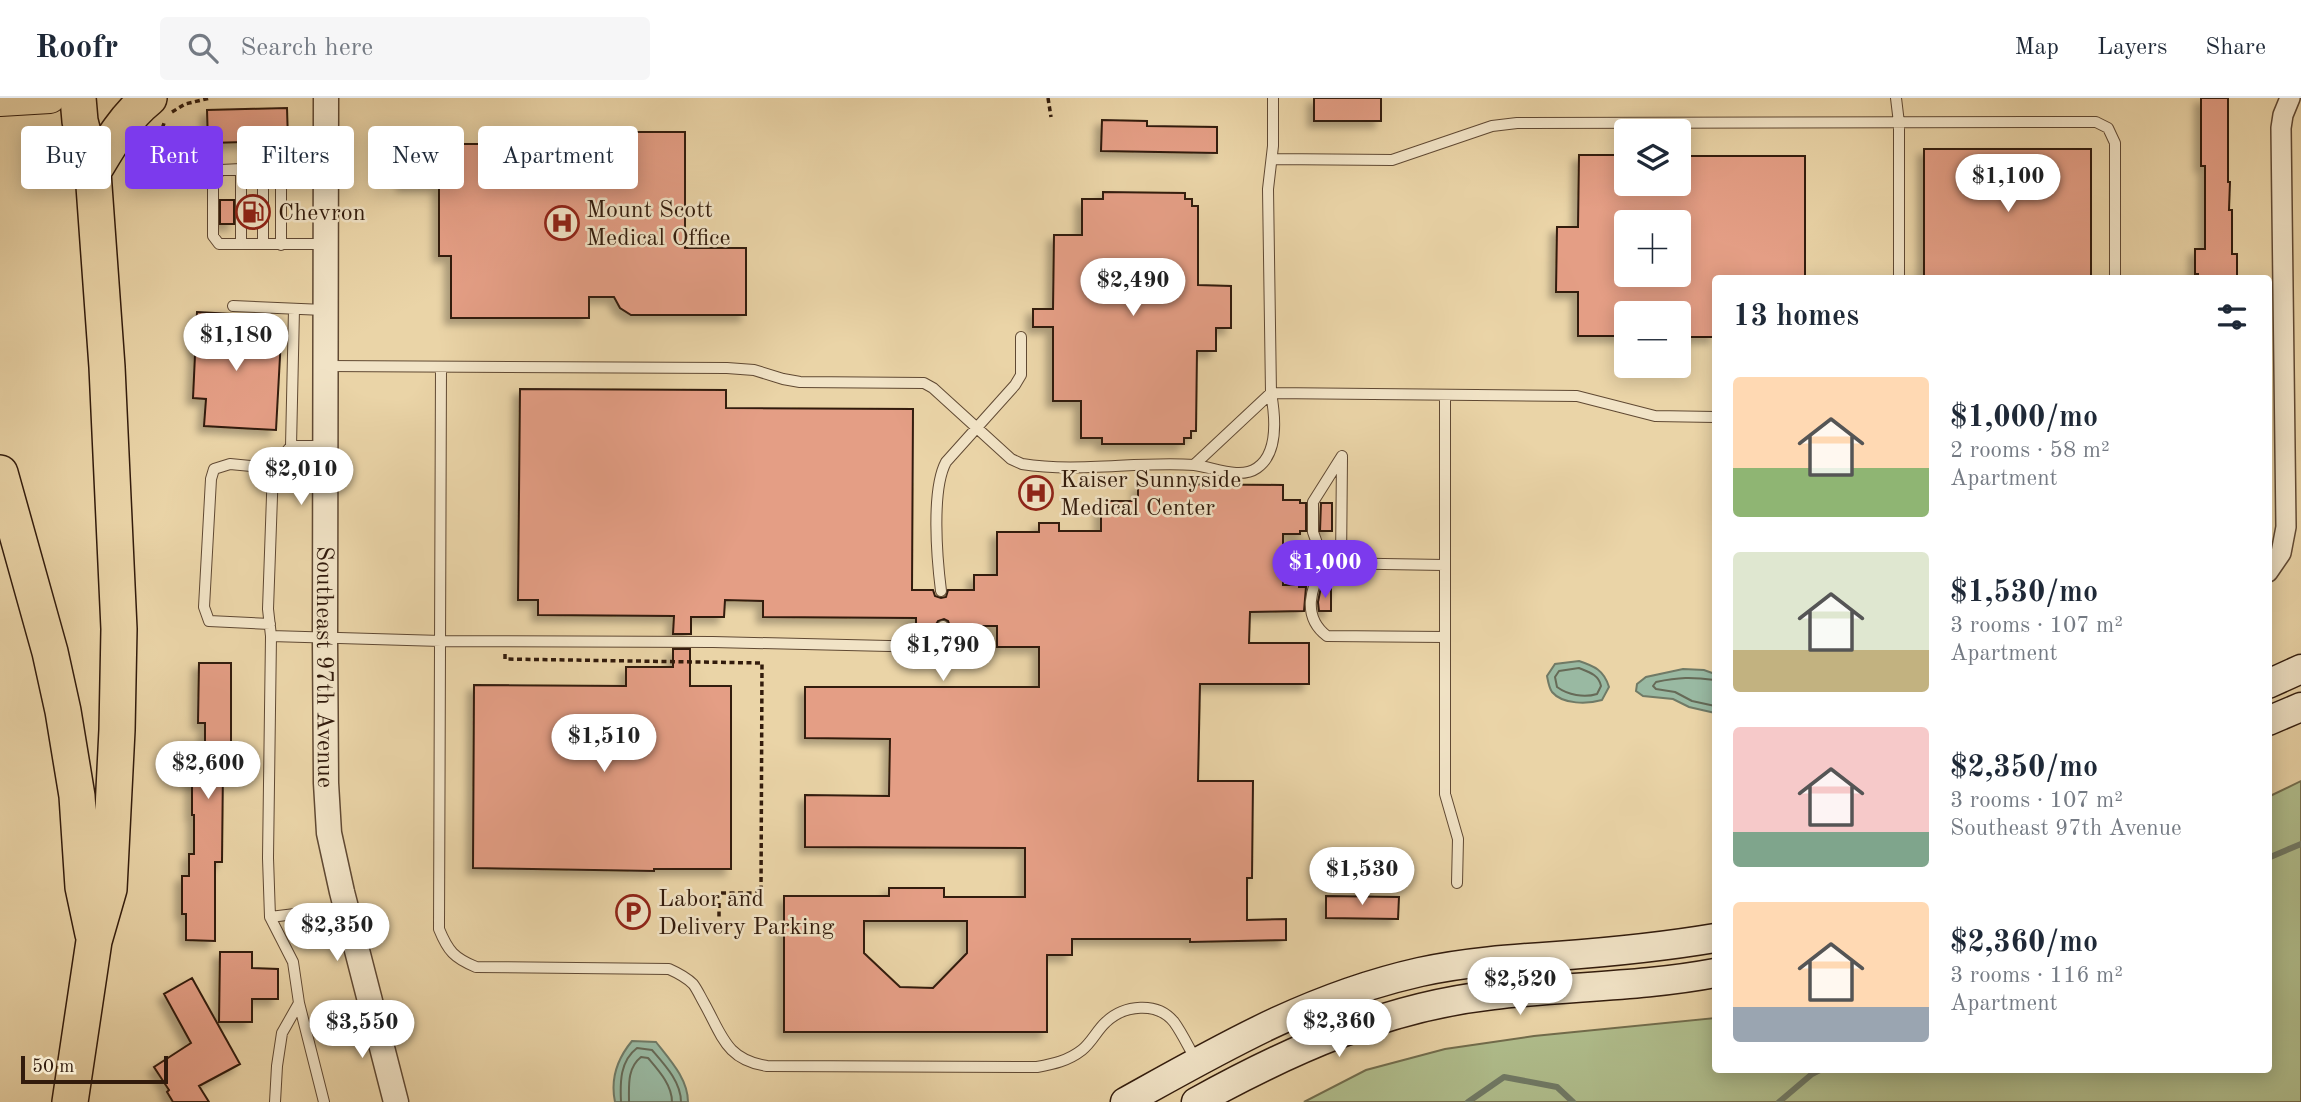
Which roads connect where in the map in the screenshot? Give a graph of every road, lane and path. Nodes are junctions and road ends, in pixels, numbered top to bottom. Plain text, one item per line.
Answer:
1 (50, 98) edge
2 (78, 98) edge
3 (149, 98) edge
4 (210, 98) edge
5 (326, 98) edge
6 (1048, 98) edge
7 (1273, 98) edge
8 (1896, 98) edge
9 (2290, 98) edge
10 (0, 101) edge
11 (1051, 117) dead end
12 (1899, 123) junction
13 (80, 126) edge
14 (164, 126) edge
15 (326, 126) edge
16 (111, 143) edge
17 (1272, 159) junction
18 (237, 170) edge
19 (94, 189) edge
20 (241, 189) edge
21 (263, 189) edge
22 (281, 189) edge
23 (325, 189) edge
24 (241, 244) junction
25 (263, 244) junction
26 (324, 244) junction
27 (281, 245) junction
28 (1899, 275) edge
29 (2115, 275) edge
30 (233, 306) dead end
31 (294, 309) junction
32 (324, 310) junction
33 (2293, 322) edge
34 (1021, 337) dead end
35 (324, 366) junction
36 (441, 368) junction
37 (1271, 393) junction
38 (1445, 395) junction
39 (1712, 417) edge
40 (977, 427) junction
41 (291, 446) junction
42 (324, 446) junction
43 (1194, 466) junction
44 (273, 468) junction
45 (0, 473) edge
46 (1324, 563) junction
47 (1340, 564) junction
48 (1444, 565) junction
49 (2272, 566) edge
50 (941, 591) dead end
51 (270, 624) junction
52 (943, 626) dead end
53 (271, 636) junction
54 (1444, 637) junction
55 (325, 639) junction
56 (441, 641) junction
57 (505, 642) junction
58 (2301, 669) edge
59 (2272, 682) edge
60 (2301, 707) edge
61 (2272, 719) edge
62 (1457, 883) dead end
63 (346, 908) junction
64 (270, 917) junction
65 (719, 920) dead end
66 (1712, 939) edge
67 (94, 941) junction
68 (1712, 973) edge
69 (299, 1003) junction
70 (1197, 1062) junction
71 (70, 1102) edge
72 (275, 1102) edge
73 (324, 1102) edge
74 (396, 1102) edge
75 (1125, 1102) edge
76 (1161, 1102) edge
77 (1196, 1102) edge

1 - 10 main road
2 - 13 highway
3 - 16 highway
4 - 14 path
5 - 15 street, Southeast 97th Avenue
6 - 11 path
7 - 17 lane
8 - 12 lane
9 - 33 street
12 - 17 lane
12 - 28 lane
12 - 29 lane
17 - 37 lane
18 - 24 lane
19 - 67 highway
20 - 24 lane
21 - 25 lane
22 - 27 lane
23 - 26 street, Southeast 97th Avenue
24 - 25 lane
25 - 27 lane
26 - 27 lane
26 - 32 street, Southeast 97th Avenue
30 - 31 lane
31 - 32 lane
31 - 41 lane
32 - 35 street, Southeast 97th Avenue
33 - 49 street
34 - 40 lane
35 - 36 lane
35 - 42 street, Southeast 97th Avenue
36 - 40 lane
36 - 56 lane
37 - 38 lane
37 - 43 lane
37 - 43 lane
38 - 39 lane
38 - 48 lane
40 - 43 lane
40 - 50 lane
41 - 42 lane
41 - 44 lane
42 - 55 street, Southeast 97th Avenue
44 - 51 lane
44 - 51 lane
45 - 67 highway
46 - 47 lane
46 - 47 lane
46 - 54 lane
47 - 48 lane
48 - 54 lane
51 - 53 lane
52 - 57 lane
53 - 55 lane
53 - 64 lane
54 - 62 lane
55 - 56 lane
55 - 63 street, Southeast 97th Avenue
56 - 57 lane
56 - 70 lane
57 - 65 path
58 - 59 main road
60 - 61 main road
63 - 64 lane
63 - 74 street, Southeast 97th Avenue
64 - 69 lane
66 - 70 main road
67 - 71 highway
68 - 77 main road
69 - 72 lane
69 - 73 lane
70 - 75 main road
70 - 76 main road

